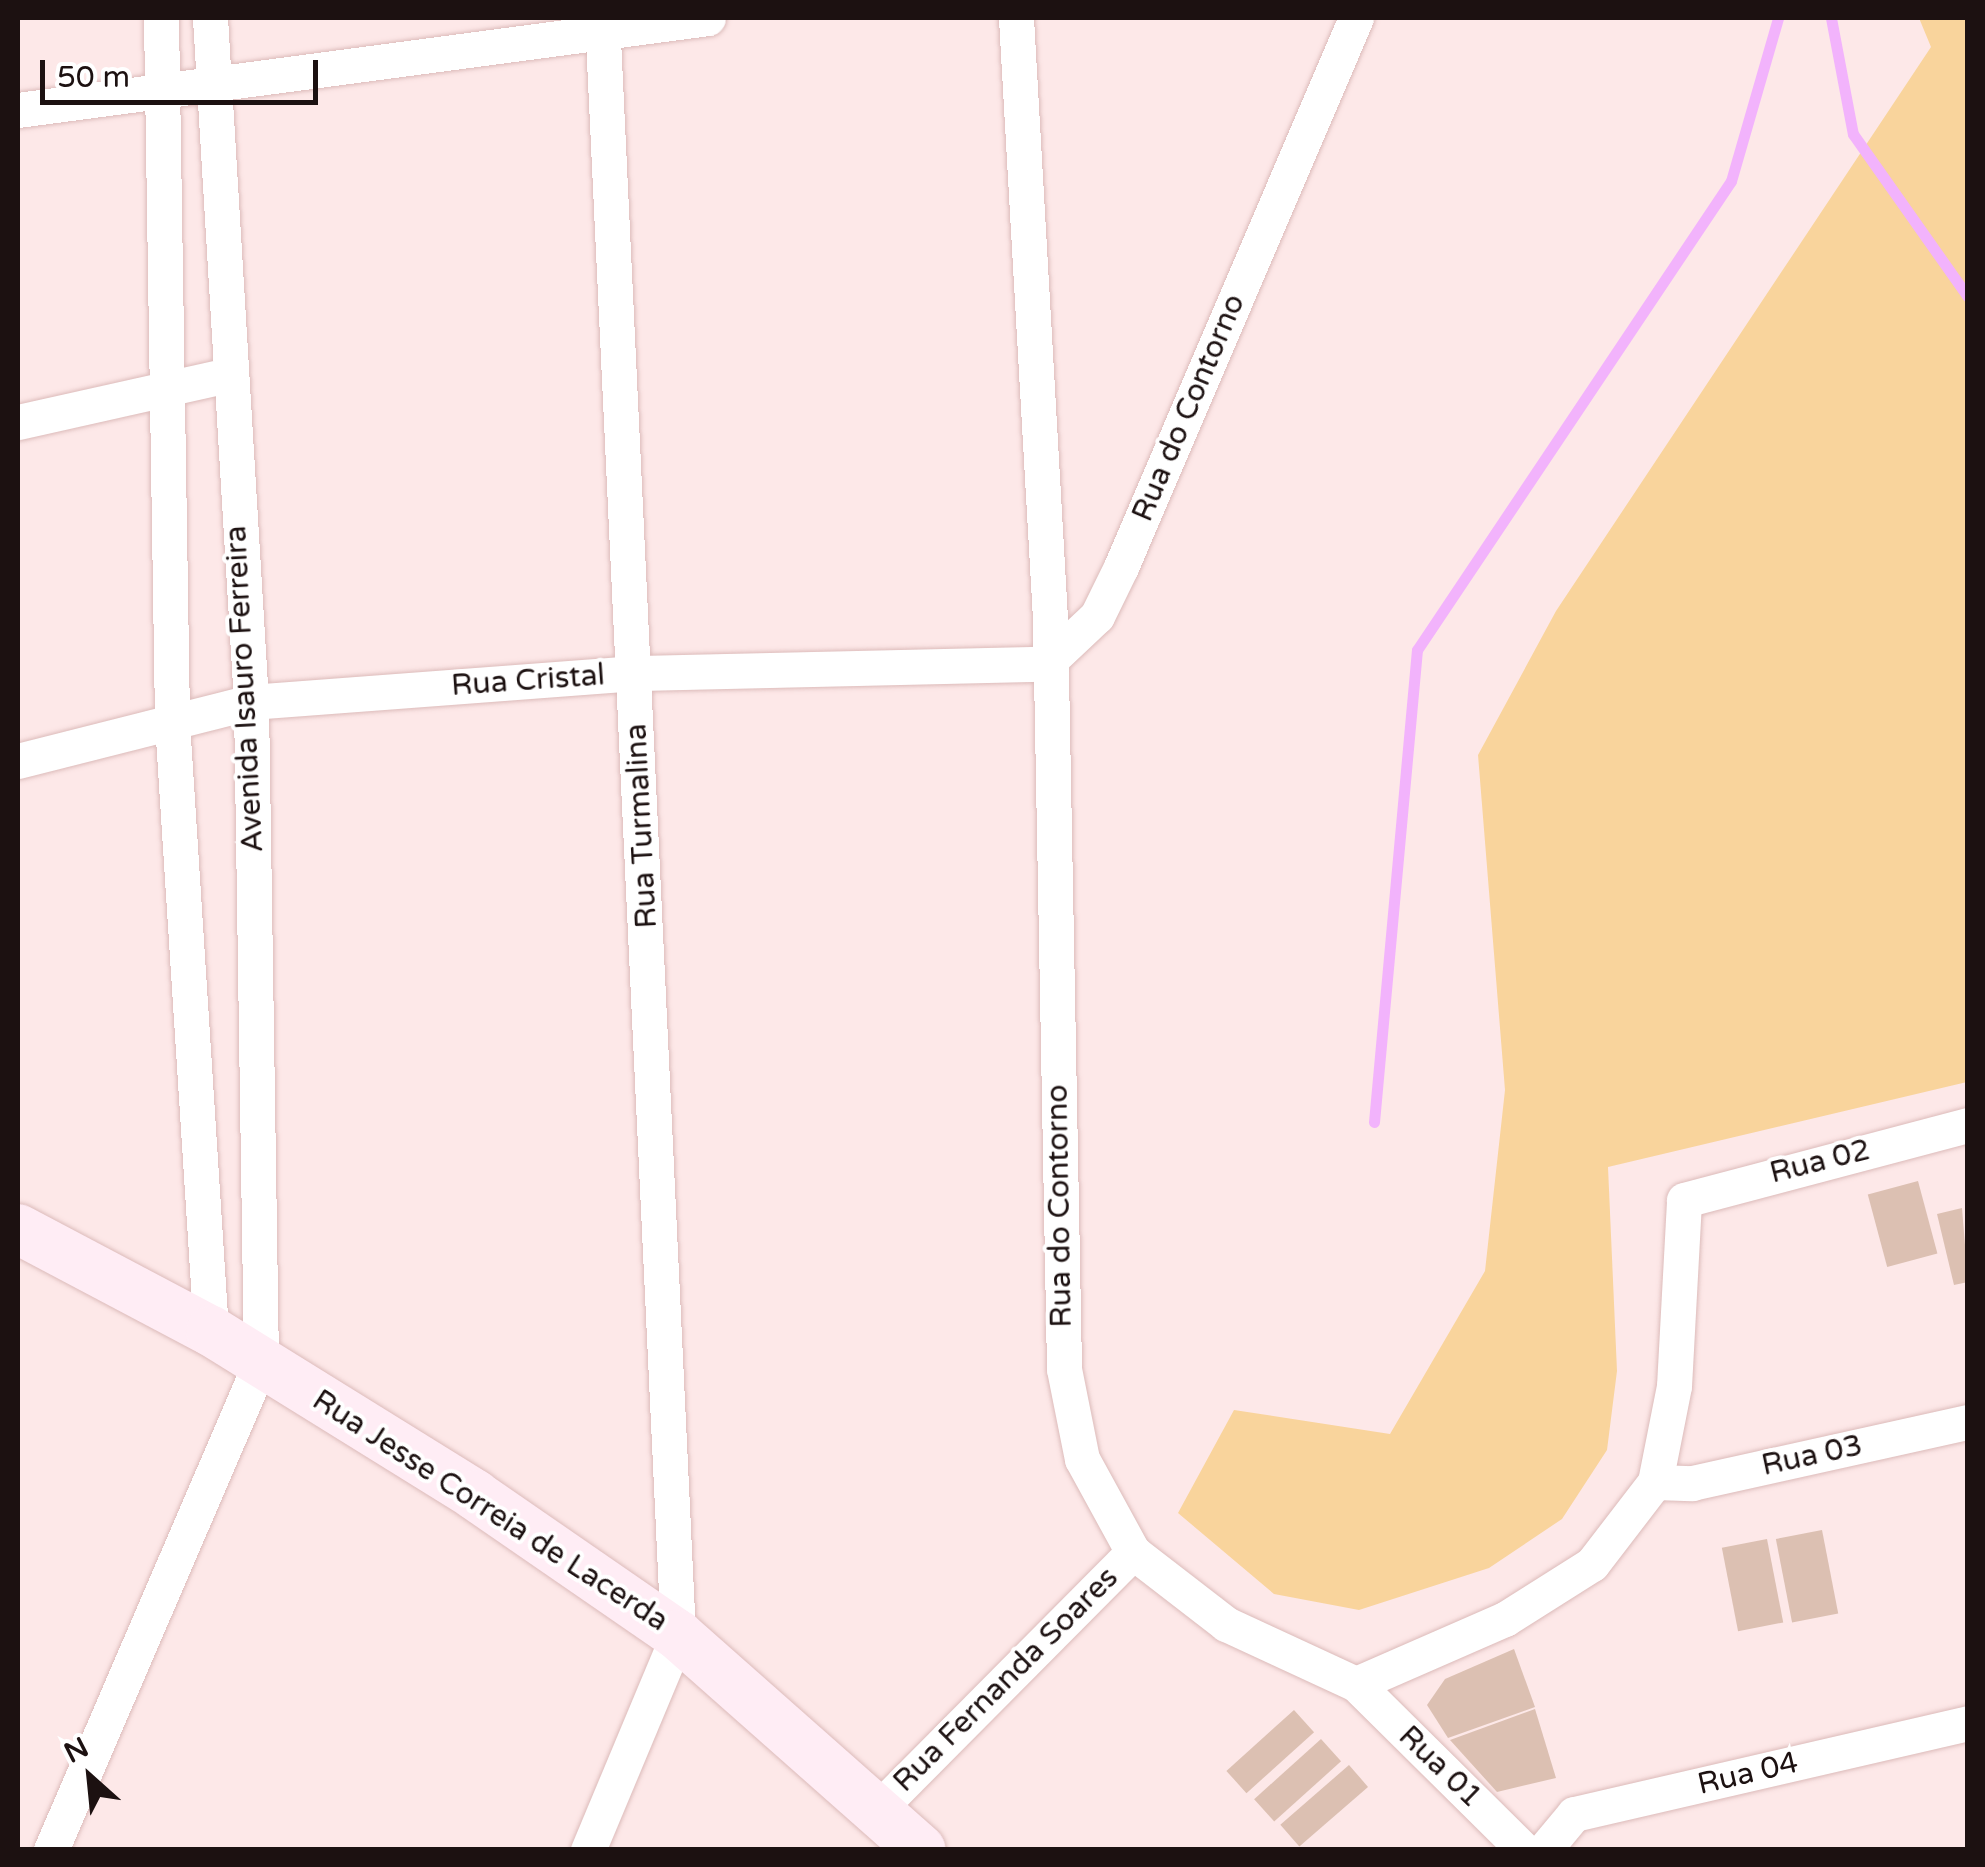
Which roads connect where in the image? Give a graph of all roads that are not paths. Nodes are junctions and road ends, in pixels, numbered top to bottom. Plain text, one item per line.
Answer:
1 (161, 18) edge
2 (210, 18) edge
3 (708, 18) edge
4 (1016, 18) edge
5 (1356, 18) edge
6 (602, 22) edge
7 (220, 80) junction
8 (163, 88) junction
9 (18, 110) edge
10 (228, 375) junction
11 (163, 384) junction
12 (18, 422) edge
13 (1046, 664) junction
14 (635, 672) junction
15 (251, 702) junction
16 (172, 722) junction
17 (18, 761) edge
18 (1968, 1125) edge
19 (18, 1230) edge
20 (211, 1332) junction
21 (262, 1362) junction
22 (1968, 1422) edge
23 (1655, 1482) junction
24 (1133, 1552) junction
25 (678, 1635) junction
26 (1356, 1684) junction
27 (1968, 1723) edge
28 (880, 1808) junction
29 (917, 1848) edge
30 (52, 1850) edge
31 (588, 1850) edge
32 (1524, 1850) edge
33 (1544, 1850) edge

1 - 8 street
2 - 7 street, Avenida Isauro Ferreira
3 - 6 street
4 - 13 street
5 - 13 street, Rua do Contorno
6 - 7 street
6 - 14 street, Rua Turmalina
7 - 8 street
7 - 10 street, Avenida Isauro Ferreira
8 - 9 street
8 - 11 street
10 - 11 street
10 - 15 street, Avenida Isauro Ferreira
11 - 12 street
11 - 16 street
13 - 14 street, Rua Cristal
13 - 24 street, Rua do Contorno
14 - 15 street, Rua Cristal
14 - 25 street, Rua Turmalina
15 - 16 street, Rua Cristal
15 - 21 street, Avenida Isauro Ferreira
16 - 17 street, Rua Cristal
16 - 20 street
18 - 23 street, Rua 02
19 - 20 main road, Rua Jesse Correia de Lacerda
20 - 21 main road, Rua Jesse Correia de Lacerda
21 - 25 main road, Rua Jesse Correia de Lacerda
21 - 30 street
22 - 23 street, Rua 03
23 - 26 street
24 - 26 street, Rua do Contorno
24 - 28 street, Rua Fernanda Soares
25 - 28 main road, Rua Jesse Correia de Lacerda
25 - 31 street
26 - 32 street, Rua 01
27 - 33 street, Rua 04
28 - 29 main road, Rua Jesse Correia de Lacerda

